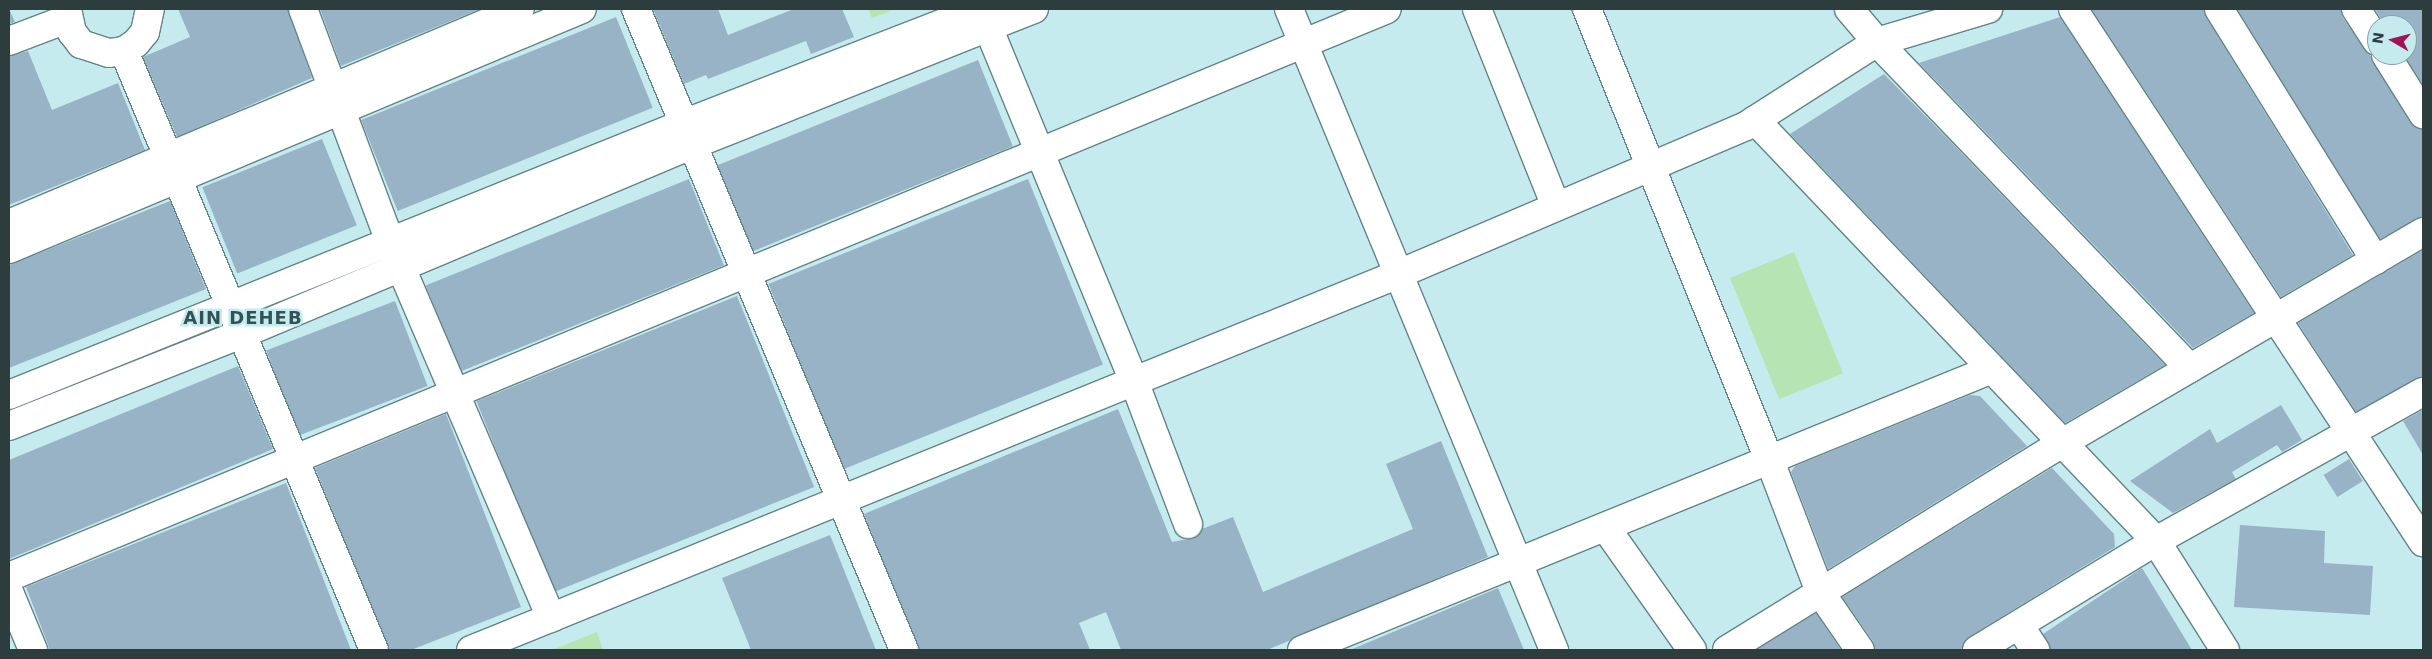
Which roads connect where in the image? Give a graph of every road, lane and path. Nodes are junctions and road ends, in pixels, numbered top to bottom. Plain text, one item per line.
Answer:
1 (150, 9) edge
2 (302, 9) edge
3 (520, 9) edge
4 (582, 9) edge
5 (636, 9) edge
6 (1034, 9) edge
7 (1288, 9) edge
8 (1387, 9) edge
9 (1476, 9) edge
10 (1587, 9) edge
11 (1849, 9) edge
12 (1988, 9) edge
13 (2073, 9) edge
14 (2219, 9) edge
15 (2356, 9) edge
16 (67, 14) edge
17 (1951, 14) edge
18 (984, 18) edge
19 (2367, 26) edge
20 (9, 41) edge
21 (1303, 42) junction
22 (1878, 42) junction
23 (124, 51) junction
24 (2392, 65) edge
25 (336, 98) junction
26 (2423, 114) edge
27 (1756, 120) junction
28 (687, 134) junction
29 (1037, 152) junction
30 (174, 166) junction
31 (1650, 167) junction
32 (1556, 207) junction
33 (9, 224) edge
34 (2423, 232) edge
35 (390, 242) junction
36 (9, 249) edge
37 (2375, 260) junction
38 (403, 268) junction
39 (745, 272) junction
40 (1399, 274) junction
41 (232, 305) junction
42 (2276, 317) junction
43 (244, 333) junction
44 (2190, 368) junction
45 (1990, 370) junction
46 (1134, 381) junction
47 (454, 392) junction
48 (2423, 392) edge
49 (9, 395) edge
50 (9, 426) edge
51 (2351, 432) junction
52 (2062, 444) junction
53 (296, 458) junction
54 (1770, 460) junction
55 (841, 500) junction
56 (1188, 524) dead end
57 (1606, 528) junction
58 (2156, 541) junction
59 (2423, 542) edge
60 (1516, 565) junction
61 (9, 576) edge
62 (9, 592) edge
63 (1820, 592) junction
64 (551, 618) junction
65 (2019, 625) junction
66 (33, 650) edge
67 (374, 650) edge
68 (470, 650) edge
69 (904, 650) edge
70 (1302, 650) edge
71 (1554, 650) edge
72 (1692, 650) edge
73 (1727, 650) edge
74 (1860, 650) edge
75 (1977, 650) edge
76 (2035, 650) edge
77 (2224, 650) edge

1 - 23 street
2 - 25 street
3 - 25 street
4 - 25 street
5 - 28 street
6 - 18 street
7 - 21 street
8 - 21 street
9 - 32 street
10 - 31 street
11 - 22 street
12 - 17 street
13 - 42 street
14 - 37 street
15 - 19 street
16 - 20 street
16 - 23 street
17 - 22 street
18 - 28 street
18 - 29 street
21 - 29 street
21 - 40 street
22 - 27 street
22 - 44 street
23 - 30 street
24 - 26 street
25 - 30 street
25 - 35 street
27 - 31 street
27 - 45 street
28 - 35 street
28 - 38 street
28 - 39 street
29 - 39 street
29 - 46 street
30 - 33 street
30 - 36 street
30 - 41 street
31 - 32 street
31 - 54 street
32 - 40 street
34 - 37 street
35 - 38 street
35 - 41 street
37 - 42 street
38 - 43 street
38 - 47 street
39 - 47 street
39 - 55 street
40 - 46 street
40 - 60 street
41 - 43 street
41 - 49 street
42 - 44 street
42 - 51 street
43 - 50 street
43 - 53 street
44 - 52 street
45 - 52 street
45 - 54 street
46 - 55 street
46 - 56 street
47 - 53 street
47 - 64 street
48 - 51 street
51 - 58 street
51 - 59 street
52 - 58 street
52 - 63 street
53 - 61 street
53 - 67 street
54 - 57 street
54 - 63 street
55 - 64 street
55 - 69 street
57 - 60 street
57 - 72 street
58 - 65 street
58 - 77 street
60 - 70 street
60 - 71 street
62 - 66 street
63 - 73 street
63 - 74 street
64 - 68 street
65 - 75 street
65 - 76 street

